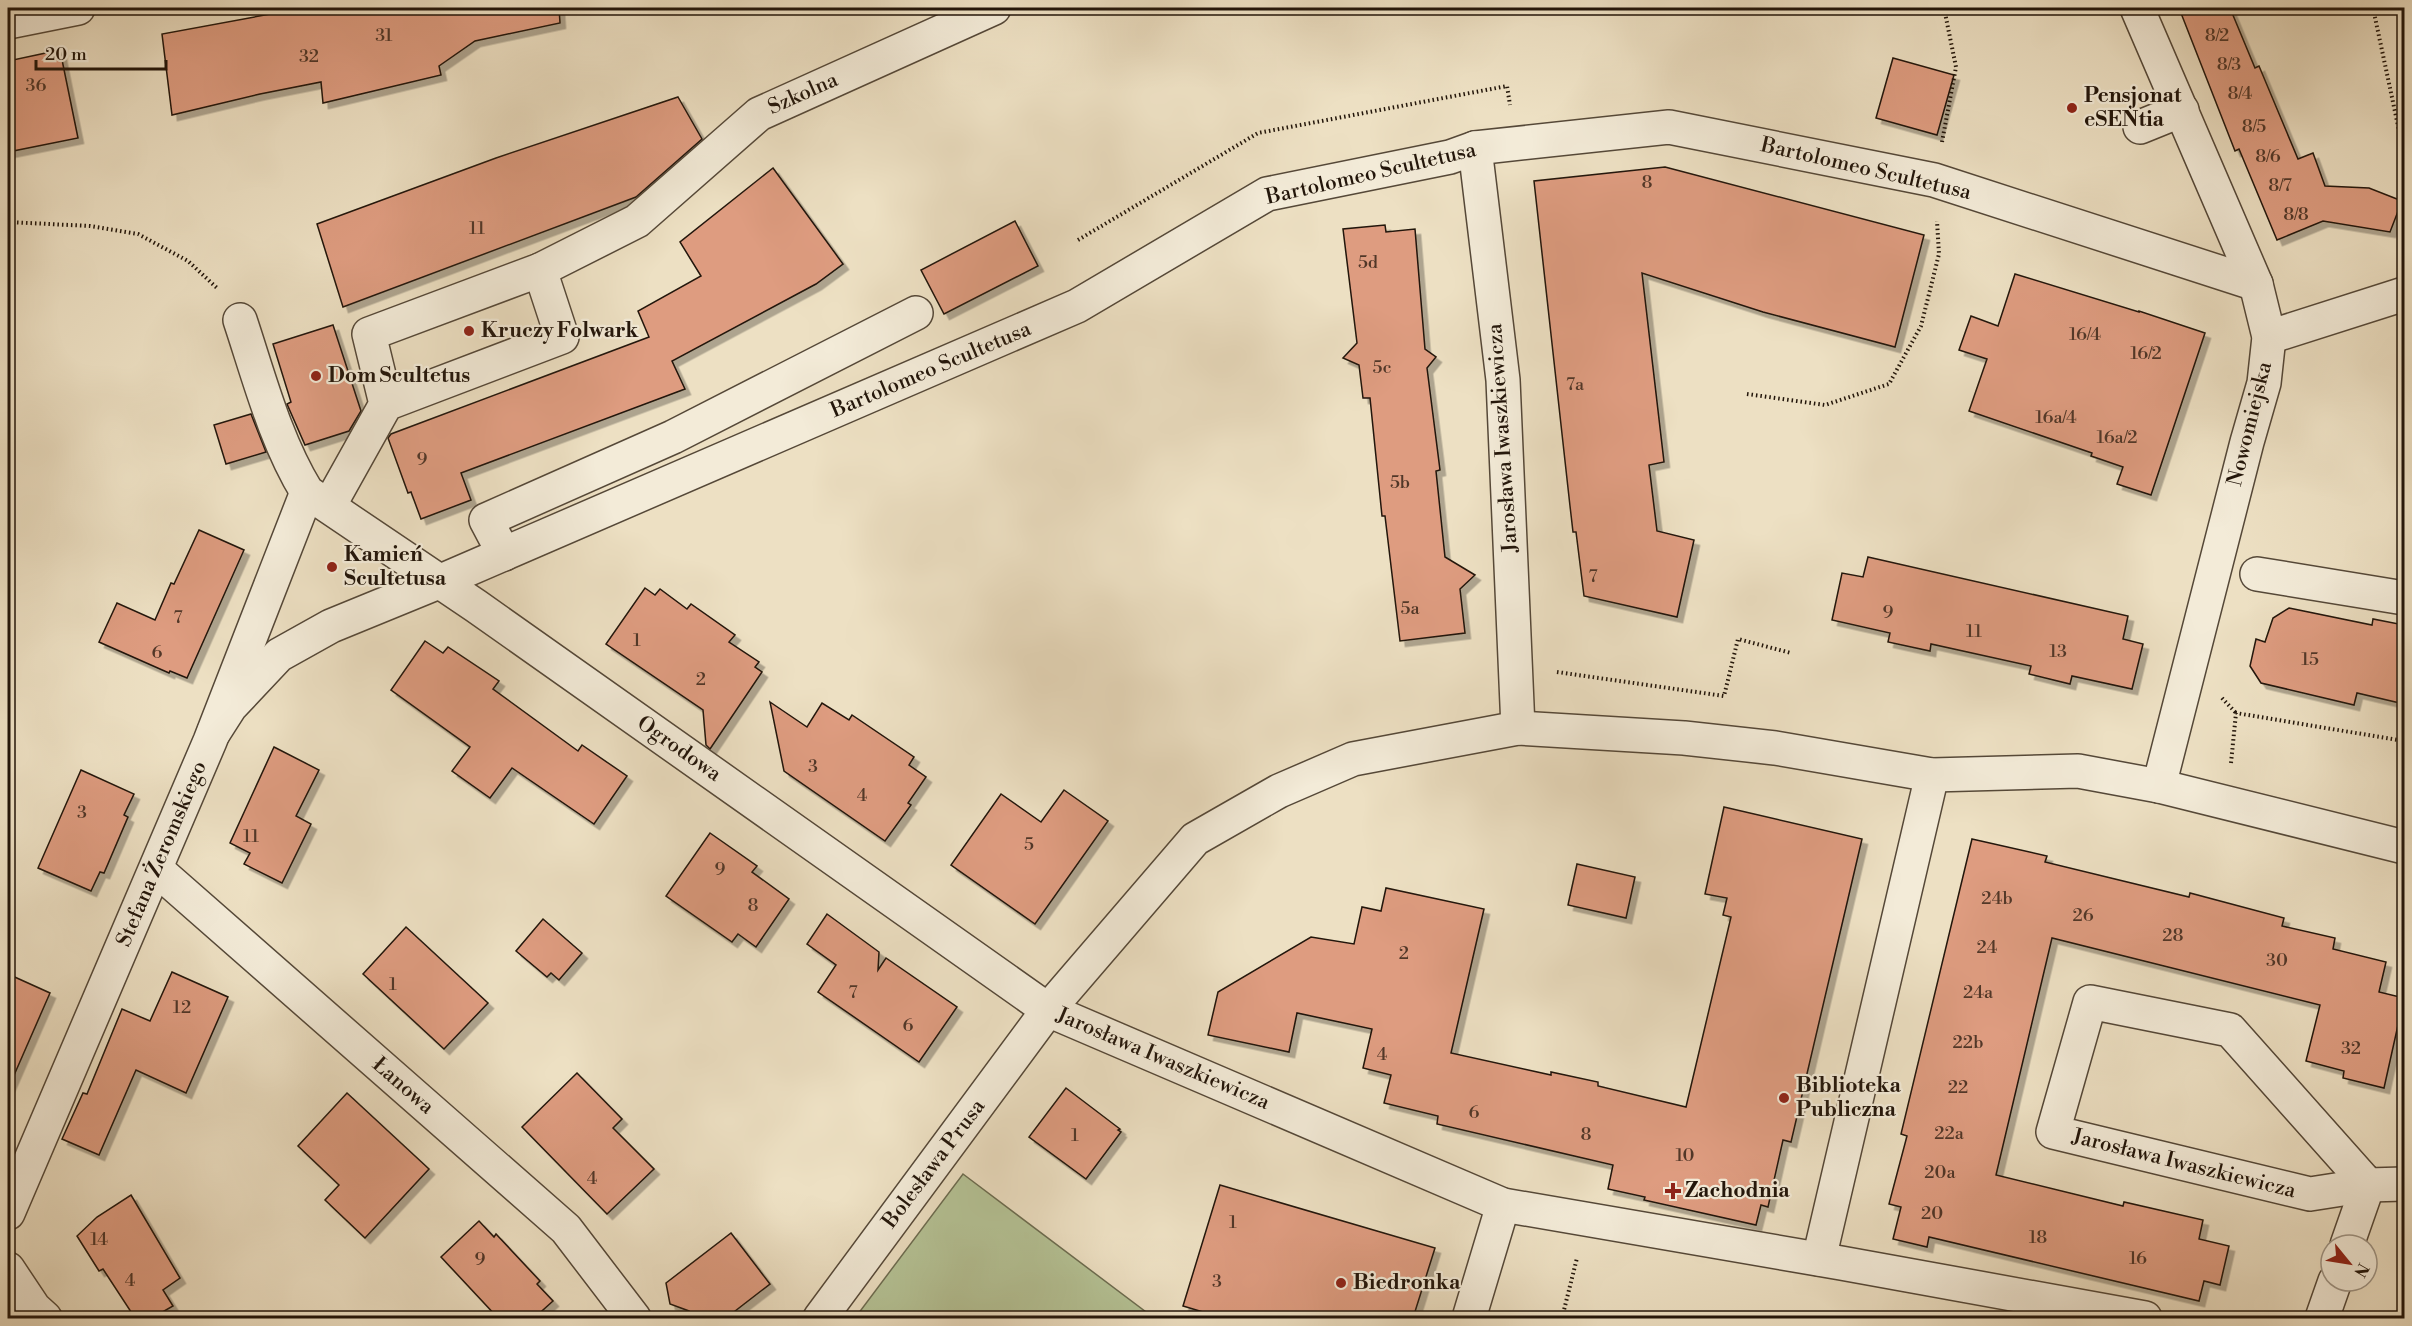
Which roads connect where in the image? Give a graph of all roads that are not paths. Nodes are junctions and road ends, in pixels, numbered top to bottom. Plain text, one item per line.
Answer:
1 (78, 8) edge
2 (994, 8) edge
3 (2138, 8) edge
4 (8, 22) edge
5 (2182, 110) junction
6 (2140, 127) dead end
7 (1475, 148) junction
8 (540, 270) junction
9 (2256, 284) junction
10 (2404, 294) edge
11 (916, 313) dead end
12 (240, 320) road end
13 (2269, 338) junction
14 (386, 404) junction
15 (318, 499) junction
16 (504, 554) junction
17 (2257, 574) dead end
18 (441, 581) junction
19 (2404, 598) edge
20 (1518, 728) junction
21 (214, 732) junction
22 (1932, 775) junction
23 (2159, 786) junction
24 (2404, 847) edge
25 (156, 869) junction
26 (1048, 1010) junction
27 (2404, 1184) edge
28 (2368, 1185) junction
29 (1503, 1205) junction
30 (8, 1212) edge
31 (2351, 1233) edge
32 (1818, 1259) junction
33 (8, 1269) edge
34 (2331, 1293) edge
35 (45, 1318) edge
36 (634, 1318) edge
37 (820, 1318) edge
38 (1469, 1318) edge
39 (2145, 1318) edge
40 (2322, 1318) edge

1 - 4 street
2 - 8 street, Szkolna
3 - 5 street, Nowomiejska
5 - 6 street
5 - 9 street, Nowomiejska
7 - 9 street, Bartolomeo Scultetusa
7 - 16 street, Bartolomeo Scultetusa
7 - 20 street, Jarosława Iwaszkiewicza
8 - 14 street, Szkolna
8 - 14 street
9 - 13 street, Nowomiejska
10 - 13 street
11 - 16 street
12 - 15 street
13 - 23 street, Nowomiejska
14 - 15 street, Stefana Żeromskiego
15 - 18 street, Ogrodowa
15 - 21 street, Stefana Żeromskiego
16 - 18 street, Bartolomeo Scultetusa
17 - 19 street
18 - 21 street, Bartolomeo Scultetusa
18 - 26 street, Ogrodowa
20 - 22 street, Jarosława Iwaszkiewicza
20 - 26 street, Jarosława Iwaszkiewicza
21 - 25 street, Stefana Żeromskiego
22 - 23 street, Jarosława Iwaszkiewicza
22 - 32 street
23 - 24 street, Jarosława Iwaszkiewicza
25 - 30 street, Stefana Żeromskiego
25 - 36 street, Łanowa
26 - 29 street, Jarosława Iwaszkiewicza
26 - 37 street, Bolesława Prusa
27 - 28 street
28 - 28 street, Jarosława Iwaszkiewicza
28 - 31 street
29 - 32 street, Jarosława Iwaszkiewicza
29 - 38 street
32 - 39 street, Jarosława Iwaszkiewicza
33 - 35 street
34 - 40 street

